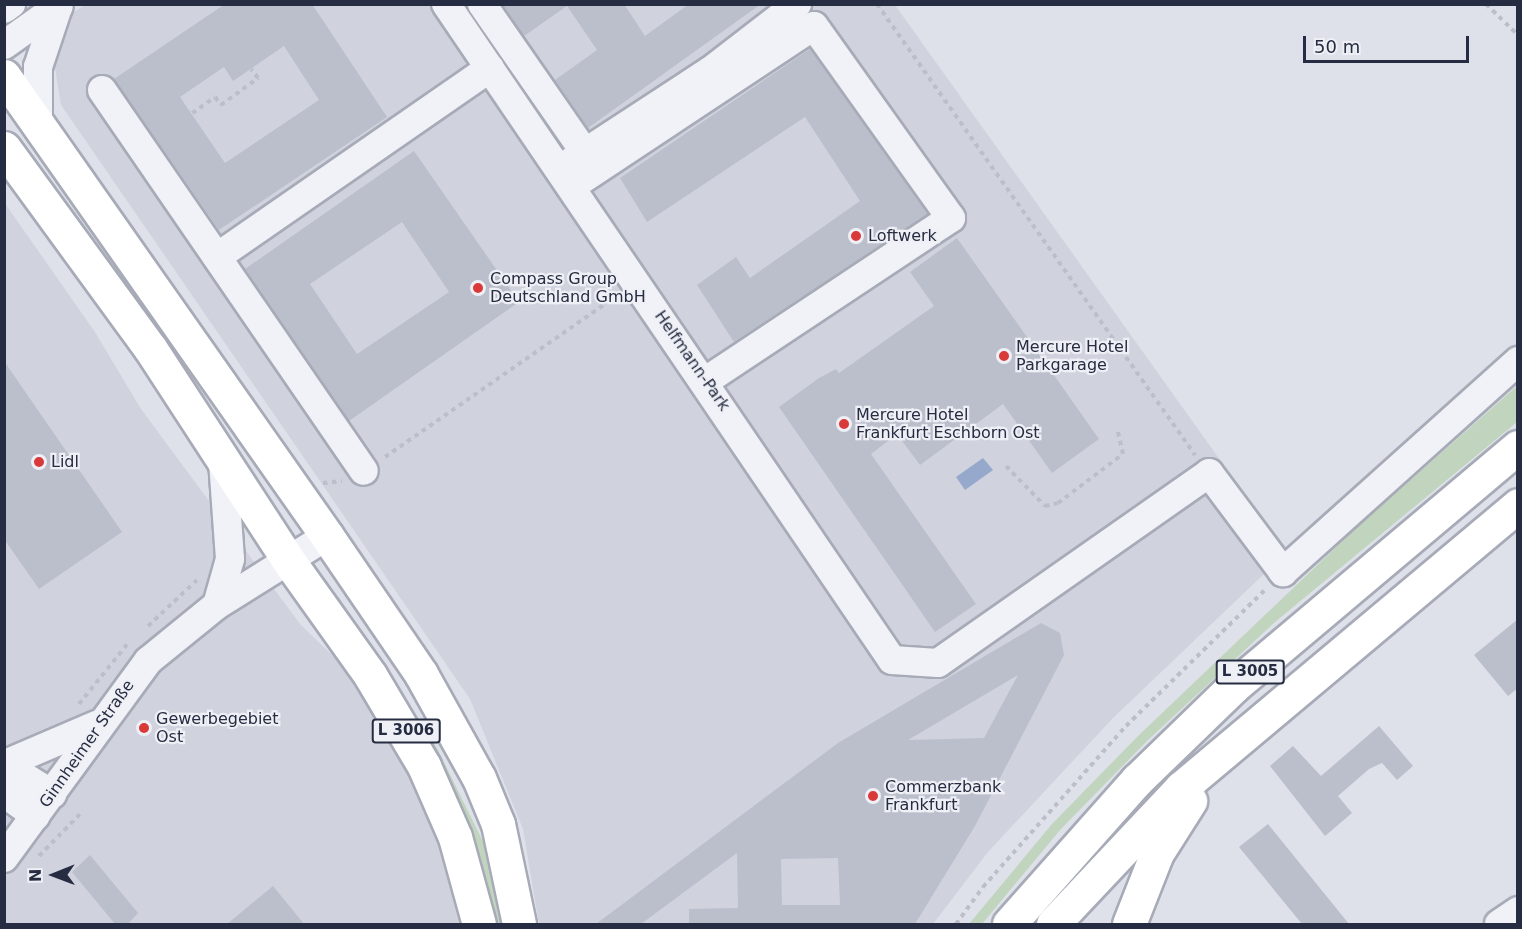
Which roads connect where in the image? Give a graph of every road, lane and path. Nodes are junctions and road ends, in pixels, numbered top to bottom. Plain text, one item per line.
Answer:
1 (10, 4) edge
2 (446, 4) edge
3 (482, 4) edge
4 (797, 4) edge
5 (877, 4) edge
6 (1486, 4) edge
7 (60, 6) edge
8 (4, 9) edge
9 (1518, 35) edge
10 (4, 45) edge
11 (490, 68) junction
12 (251, 69) dead end
13 (4, 76) edge
14 (102, 90) dead end
15 (38, 124) junction
16 (7, 146) edge
17 (142, 149) junction
18 (585, 153) junction
19 (566, 177) junction
20 (217, 257) junction
21 (637, 281) junction
22 (1518, 361) edge
23 (706, 381) junction
24 (1118, 428) dead end
25 (1518, 447) edge
26 (224, 461) junction
27 (1006, 466) dead end
28 (364, 471) junction
29 (1209, 473) junction
30 (296, 491) junction
31 (1518, 505) edge
32 (327, 536) junction
33 (288, 560) junction
34 (1283, 572) junction
35 (217, 605) junction
36 (1290, 694) junction
37 (96, 725) junction
38 (5, 764) edge
39 (4, 793) edge
40 (44, 805) junction
41 (4, 858) edge
42 (1518, 911) edge
43 (479, 924) edge
44 (519, 924) edge
45 (956, 924) edge
46 (1010, 924) edge
47 (1053, 924) edge
48 (1129, 924) edge
49 (1499, 924) edge

1 - 8 street
2 - 11 street, Helfmann-Park
3 - 18 street
4 - 18 street
5 - 29 path
6 - 9 path
7 - 10 street
7 - 15 street
11 - 19 street, Helfmann-Park
11 - 20 street
12 - 17 path
13 - 15 main road, L 3006
14 - 17 street
15 - 30 main road, L 3006
16 - 26 main road, L 3006
17 - 20 street
18 - 19 street
19 - 21 street, Helfmann-Park
19 - 23 street
20 - 28 street
21 - 23 street, Helfmann-Park
21 - 28 path
22 - 34 street
23 - 29 street, Helfmann-Park
24 - 27 path
25 - 46 main road, L 3005
26 - 33 main road, L 3006
26 - 35 street
28 - 30 path
29 - 34 street
30 - 32 main road, L 3006
31 - 36 main road, L 3005
32 - 33 street, Ginnheimer Straße
32 - 44 main road, L 3006
33 - 35 street, Ginnheimer Straße
33 - 43 main road, L 3006
34 - 45 path
35 - 37 street, Ginnheimer Straße
36 - 47 main road, L 3005
36 - 48 main road
37 - 38 street
37 - 40 street, Ginnheimer Straße
38 - 40 street
39 - 40 street
40 - 41 street, Ginnheimer Straße
42 - 49 street

